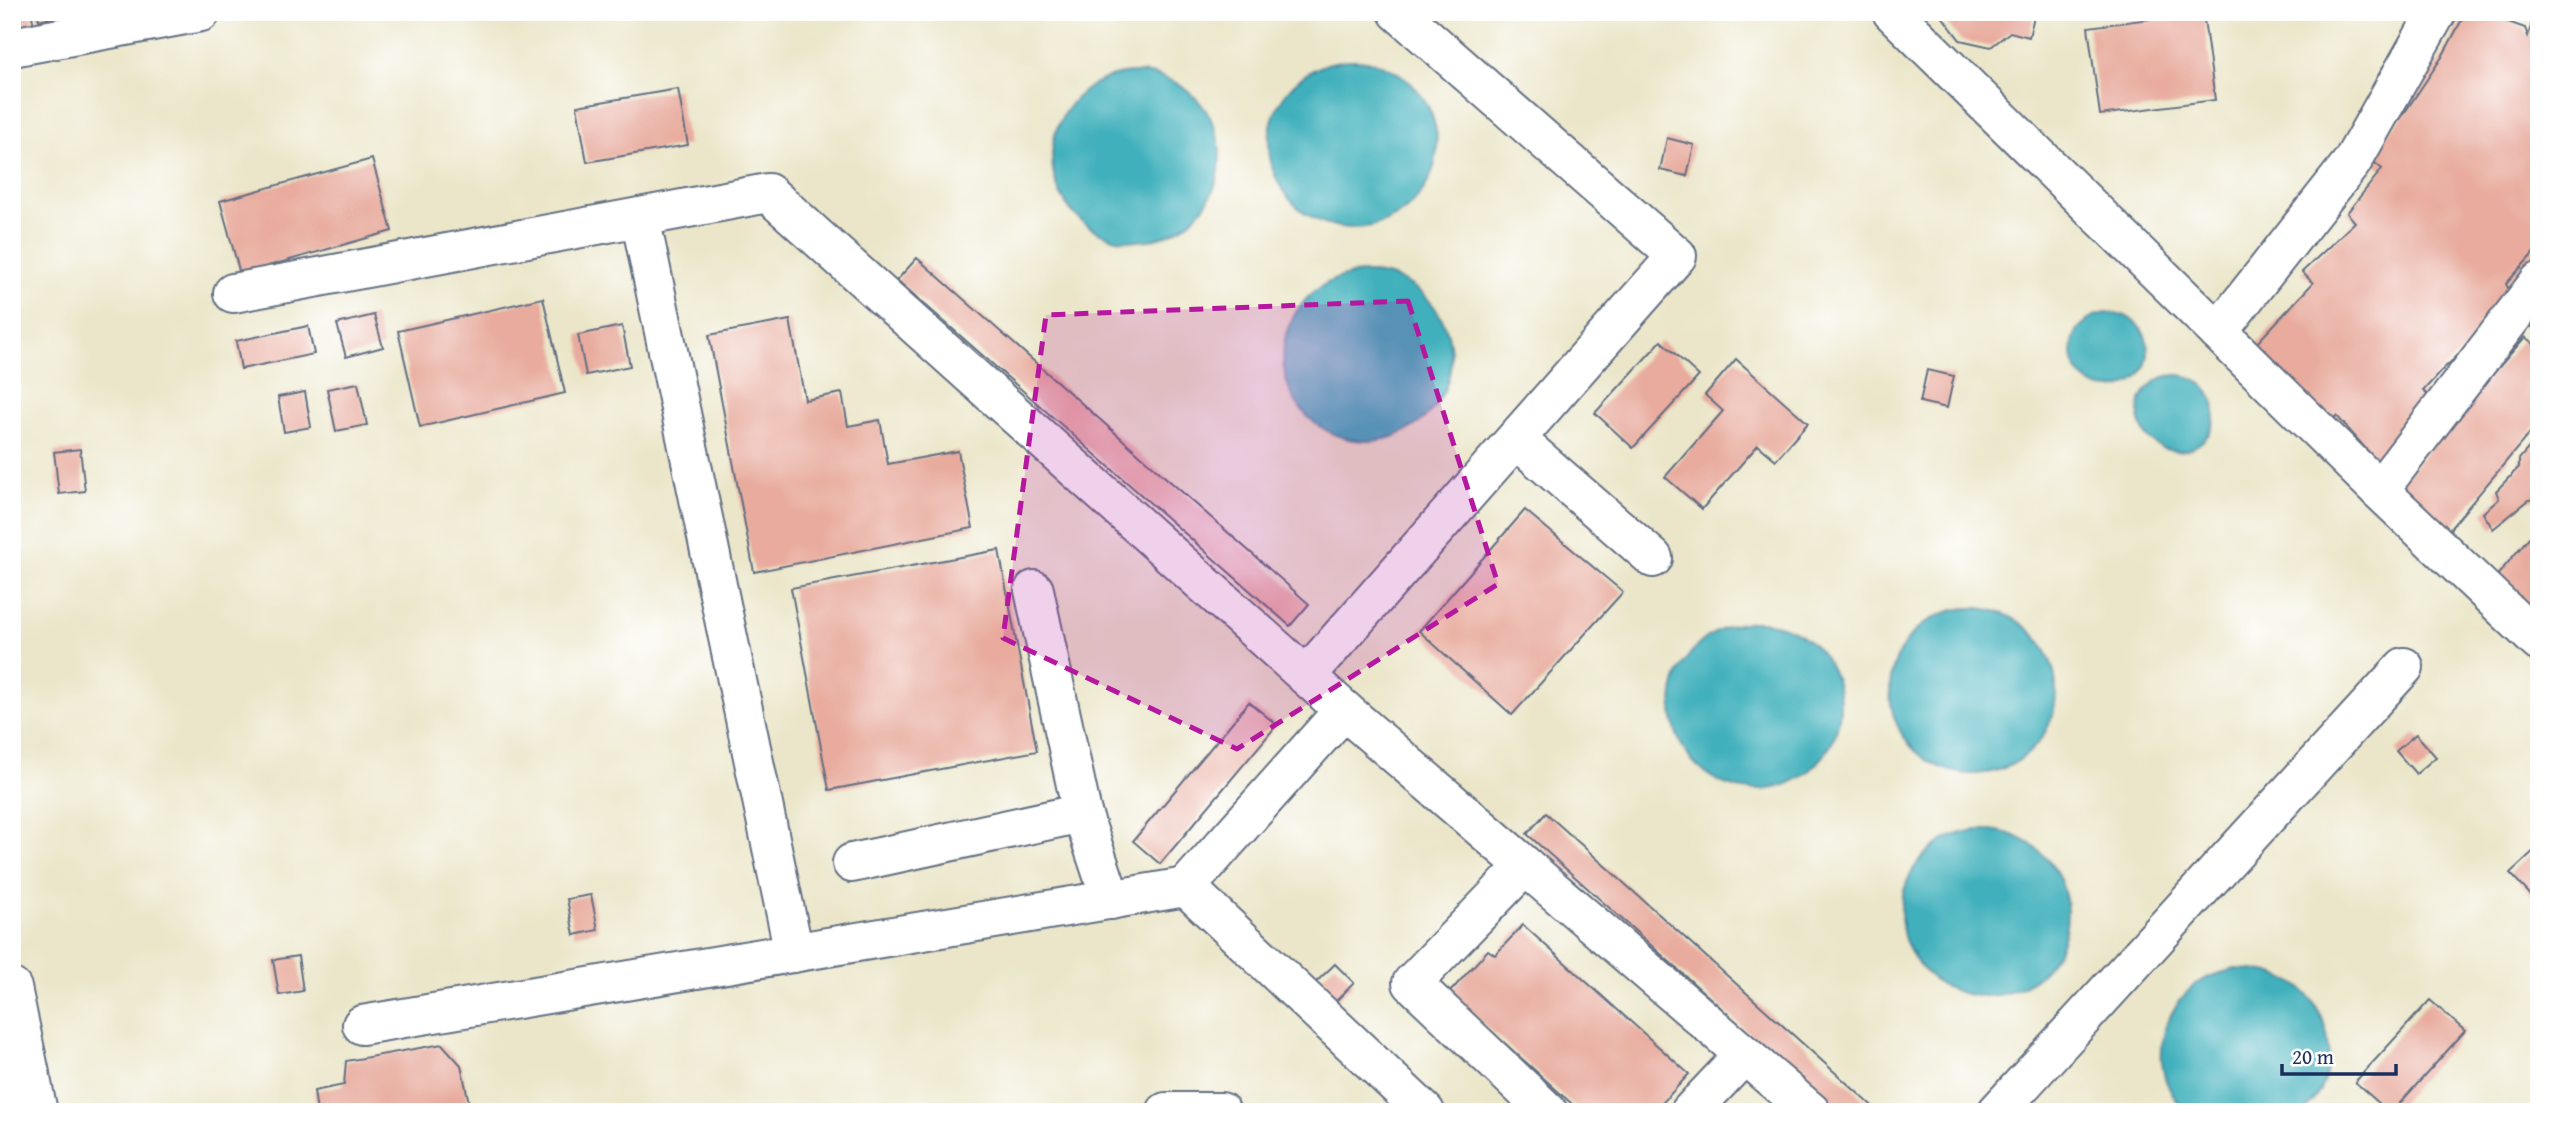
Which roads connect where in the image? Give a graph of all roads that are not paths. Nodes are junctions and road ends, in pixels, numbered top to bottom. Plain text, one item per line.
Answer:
1 (201, 12) edge
2 (1398, 12) edge
3 (1892, 12) edge
4 (2437, 12) edge
5 (102, 21) edge
6 (12, 47) edge
7 (640, 217) junction
8 (2539, 282) edge
9 (233, 293) dead end
10 (2218, 332) junction
11 (1516, 439) junction
12 (2379, 490) junction
13 (1653, 558) dead end
14 (1034, 590) dead end
15 (2538, 639) edge
16 (2404, 667) dead end
17 (1306, 676) junction
18 (1344, 710) junction
19 (1082, 813) junction
20 (852, 863) dead end
21 (1525, 866) junction
22 (1186, 887) junction
23 (1111, 900) junction
24 (794, 953) junction
25 (13, 996) edge
26 (362, 1025) dead end
27 (1744, 1055) junction
28 (38, 1112) edge
29 (1166, 1112) edge
30 (1222, 1112) edge
31 (1425, 1112) edge
32 (1548, 1112) edge
33 (1690, 1112) edge
34 (1811, 1112) edge
35 (1997, 1112) edge

1 - 5 street
2 - 11 street
3 - 10 street
4 - 10 street
5 - 6 street
7 - 9 street
7 - 17 street
7 - 24 street
8 - 12 street
10 - 12 street
11 - 13 street
11 - 17 street
12 - 15 street
14 - 19 street
16 - 35 street
17 - 18 street
18 - 21 street
18 - 22 street
19 - 20 street
19 - 23 street
21 - 27 street
21 - 32 street
22 - 23 street
22 - 31 street
23 - 24 street
24 - 26 street
25 - 28 street
27 - 33 street
27 - 34 street
29 - 30 street

